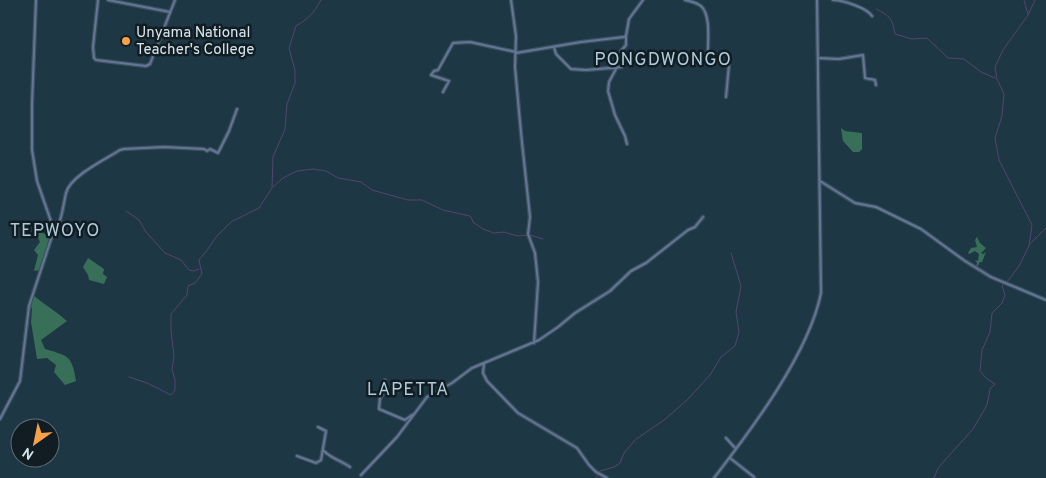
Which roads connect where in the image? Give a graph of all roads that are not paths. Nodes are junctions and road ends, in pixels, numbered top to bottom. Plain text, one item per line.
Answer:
1 (36, 0) edge
2 (98, 0) edge
3 (108, 0) edge
4 (175, 0) edge
5 (511, 0) edge
6 (644, 0) edge
7 (686, 0) edge
8 (817, 0) edge
9 (833, 0) edge
10 (170, 12) junction
11 (872, 16) dead end
12 (626, 36) junction
13 (554, 47) junction
14 (516, 52) junction
15 (818, 58) junction
16 (618, 67) junction
17 (876, 84) dead end
18 (443, 92) dead end
19 (726, 97) dead end
20 (237, 109) dead end
21 (627, 144) dead end
22 (820, 182) junction
23 (703, 217) dead end
24 (52, 238) junction
25 (1046, 300) edge
26 (534, 343) junction
27 (484, 363) junction
28 (385, 380) dead end
29 (414, 413) junction
30 (0, 418) edge
31 (318, 427) dead end
32 (726, 438) dead end
33 (736, 449) junction
34 (324, 451) junction
35 (297, 456) dead end
36 (730, 458) junction
37 (350, 467) dead end
38 (361, 475) dead end
39 (754, 477) edge
40 (607, 478) edge
41 (714, 478) edge

1 - 24 street
2 - 10 street
3 - 10 street
4 - 10 street
5 - 14 street
6 - 12 street
7 - 19 street
8 - 15 street
9 - 11 street
12 - 13 street
12 - 16 street
13 - 14 street
13 - 16 street
14 - 18 street
14 - 26 street
15 - 17 street
15 - 22 street
16 - 21 street
20 - 24 street
22 - 25 street
22 - 33 street
23 - 26 street
24 - 30 street
26 - 27 street
27 - 29 street
27 - 40 street
28 - 29 street
29 - 38 street
31 - 34 street
32 - 33 street
33 - 36 street
34 - 35 street
34 - 37 street
36 - 39 street
36 - 41 street

